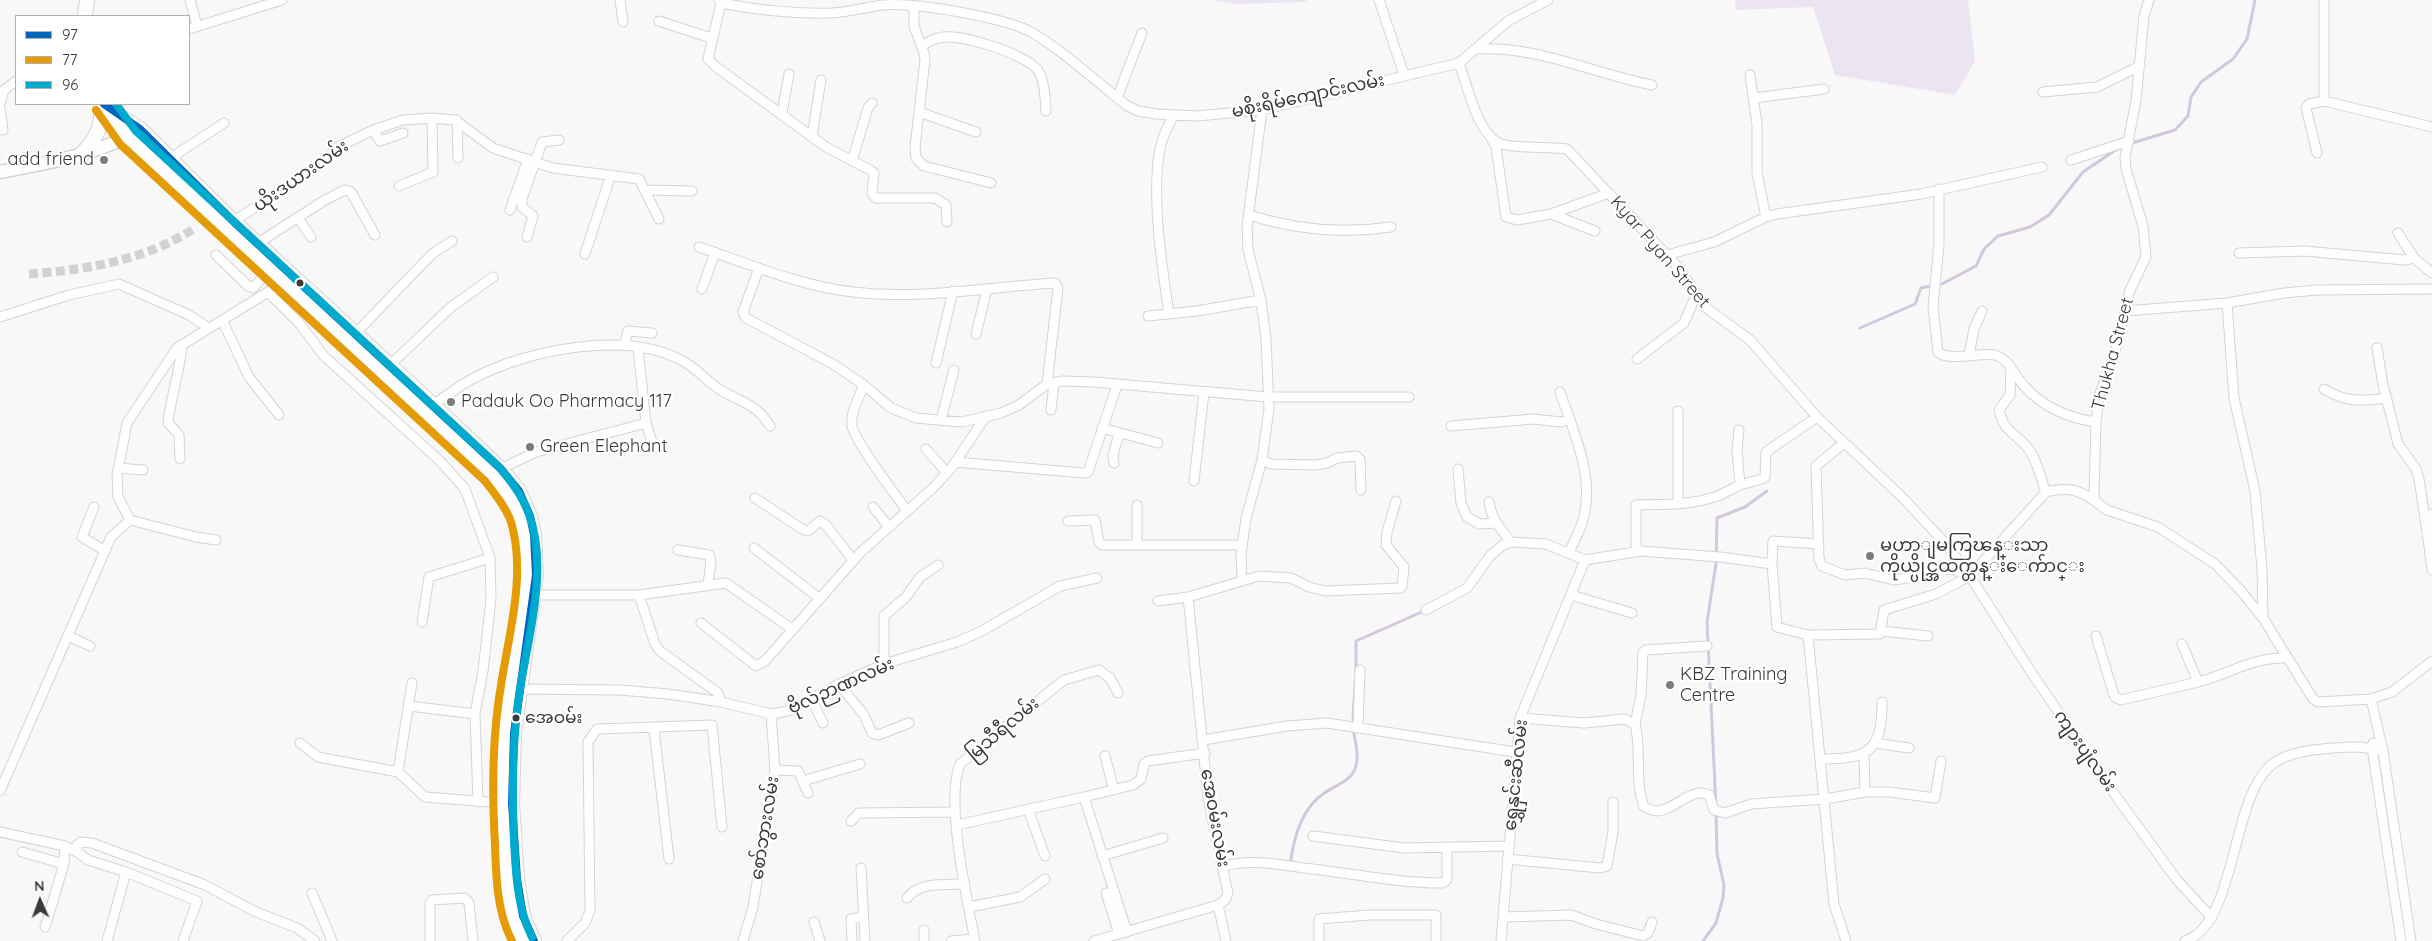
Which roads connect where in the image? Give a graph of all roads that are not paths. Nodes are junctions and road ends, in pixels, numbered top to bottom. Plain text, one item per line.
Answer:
1 (87, 0) edge
2 (190, 0) edge
3 (279, 0) edge
4 (620, 0) edge
5 (1379, 0) edge
6 (1548, 0) edge
7 (2149, 0) edge
8 (2324, 0) edge
9 (720, 1) edge
10 (747, 4) edge
11 (914, 6) junction
12 (84, 15) edge
13 (623, 22) dead end
14 (659, 22) dead end
15 (193, 27) edge
16 (1142, 33) dead end
17 (711, 38) junction
18 (921, 46) junction
19 (1476, 49) junction
20 (1459, 62) junction
21 (2140, 66) junction
22 (789, 74) dead end
23 (1404, 75) junction
24 (1750, 75) dead end
25 (821, 80) dead end
26 (15, 81) edge
27 (1652, 85) dead end
28 (1824, 89) dead end
29 (2043, 92) dead end
30 (1117, 98) junction
31 (1754, 98) junction
32 (2324, 102) junction
33 (872, 103) dead end
34 (0, 104) edge
35 (104, 105) edge
36 (0, 108) edge
37 (1262, 110) junction
38 (1046, 111) dead end
39 (919, 112) junction
40 (782, 113) junction
41 (1174, 115) junction
42 (432, 118) junction
43 (457, 120) junction
44 (224, 123) dead end
45 (2432, 127) edge
46 (3, 130) dead end
47 (140, 130) junction
48 (373, 130) junction
49 (976, 132) dead end
50 (403, 133) dead end
51 (1488, 134) junction
52 (812, 136) junction
53 (127, 137) junction
54 (559, 140) dead end
55 (2129, 141) junction
56 (2317, 152) dead end
57 (80, 156) junction
58 (169, 158) junction
59 (458, 158) dead end
60 (2071, 160) dead end
61 (531, 161) junction
62 (852, 162) junction
63 (2042, 168) dead end
64 (0, 172) edge
65 (611, 175) junction
66 (991, 183) dead end
67 (399, 186) dead end
68 (1939, 189) junction
69 (646, 190) junction
70 (692, 191) dead end
71 (1609, 193) junction
72 (510, 210) dead end
73 (1551, 214) junction
74 (1249, 215) junction
75 (1766, 217) junction
76 (298, 218) junction
77 (659, 219) dead end
78 (947, 222) dead end
79 (229, 224) junction
80 (1391, 227) dead end
81 (1595, 231) dead end
82 (2398, 233) dead end
83 (375, 235) dead end
84 (311, 237) dead end
85 (527, 237) dead end
86 (452, 240) dead end
87 (258, 243) junction
88 (699, 247) dead end
89 (714, 252) junction
90 (2239, 253) dead end
91 (585, 254) dead end
92 (216, 255) dead end
93 (1667, 255) junction
94 (2414, 258) junction
95 (271, 268) junction
96 (759, 268) junction
97 (2432, 273) edge
98 (492, 277) dead end
99 (287, 278) junction
100 (702, 289) dead end
101 (987, 289) junction
102 (2432, 289) edge
103 (953, 291) junction
104 (268, 292) junction
105 (1696, 295) junction
106 (1261, 300) junction
107 (2227, 303) junction
108 (1982, 311) dead end
109 (2125, 312) junction
110 (1169, 314) junction
111 (1148, 316) dead end
112 (0, 317) edge
113 (222, 320) junction
114 (209, 328) junction
115 (652, 333) dead end
116 (976, 334) dead end
117 (353, 336) junction
118 (182, 345) junction
119 (624, 345) junction
120 (638, 348) junction
121 (2377, 348) dead end
122 (1969, 355) junction
123 (1637, 359) dead end
124 (936, 363) dead end
125 (387, 368) junction
126 (2011, 369) junction
127 (954, 370) dead end
128 (1051, 383) junction
129 (864, 385) junction
130 (1117, 385) junction
131 (2324, 389) dead end
132 (1204, 392) junction
133 (1560, 392) dead end
134 (1268, 397) junction
135 (1409, 397) dead end
136 (2387, 398) junction
137 (429, 408) junction
138 (1051, 410) dead end
139 (1678, 411) dead end
140 (279, 415) dead end
141 (986, 416) junction
142 (1817, 417) junction
143 (1570, 419) junction
144 (940, 420) junction
145 (2096, 422) junction
146 (646, 423) junction
147 (770, 426) dead end
148 (1451, 426) dead end
149 (1102, 428) junction
150 (1739, 430) dead end
151 (1119, 434) junction
152 (1158, 443) dead end
153 (1844, 443) junction
154 (654, 448) dead end
155 (926, 449) dead end
156 (180, 459) dead end
157 (1262, 460) junction
158 (955, 462) junction
159 (1114, 464) dead end
160 (118, 468) junction
161 (1458, 469) dead end
162 (143, 470) dead end
163 (496, 471) junction
164 (947, 473) junction
165 (1194, 481) dead end
166 (1740, 485) junction
167 (1361, 490) dead end
168 (2046, 492) junction
169 (755, 498) dead end
170 (1396, 501) dead end
171 (1489, 502) dead end
172 (2096, 502) junction
173 (1678, 504) junction
174 (1137, 506) dead end
175 (94, 507) dead end
176 (873, 507) dead end
177 (907, 511) junction
178 (2432, 514) edge
179 (130, 520) junction
180 (1068, 521) dead end
181 (1495, 523) junction
182 (889, 527) junction
183 (2428, 539) junction
184 (216, 540) dead end
185 (1511, 542) junction
186 (1137, 543) junction
187 (1820, 544) junction
188 (1242, 545) junction
189 (754, 548) dead end
190 (678, 550) dead end
191 (105, 551) junction
192 (1569, 552) junction
193 (1636, 552) junction
194 (490, 558) junction
195 (853, 560) junction
196 (1585, 560) junction
197 (1772, 564) junction
198 (938, 565) dead end
199 (2432, 570) edge
200 (1970, 576) junction
201 (1097, 578) dead end
202 (1242, 580) junction
203 (708, 584) junction
204 (529, 595) junction
205 (639, 595) junction
206 (1571, 595) junction
207 (1188, 597) junction
208 (818, 598) junction
209 (1158, 600) dead end
210 (1426, 610) dead end
211 (1632, 613) dead end
212 (2262, 618) junction
213 (422, 622) dead end
214 (701, 623) dead end
215 (792, 629) junction
216 (1882, 631) junction
217 (1808, 635) junction
218 (68, 636) junction
219 (1928, 636) dead end
220 (2096, 636) dead end
221 (2182, 644) dead end
222 (90, 646) dead end
223 (1707, 646) dead end
224 (2286, 658) junction
225 (2432, 661) edge
226 (884, 664) junction
227 (1360, 670) dead end
228 (2198, 682) junction
229 (412, 683) dead end
230 (839, 684) junction
231 (515, 689) junction
232 (1118, 693) dead end
233 (2371, 699) junction
234 (812, 700) junction
235 (721, 702) junction
236 (1882, 702) dead end
237 (409, 706) junction
238 (476, 714) junction
239 (771, 714) junction
240 (1520, 718) junction
241 (823, 723) dead end
242 (909, 723) dead end
243 (1635, 724) junction
244 (1354, 726) junction
245 (654, 729) junction
246 (2376, 731) junction
247 (1203, 740) junction
248 (300, 743) dead end
249 (1875, 743) junction
250 (1909, 748) dead end
251 (2372, 748) junction
252 (2383, 751) junction
253 (1515, 752) junction
254 (1205, 753) junction
255 (1864, 754) junction
256 (1105, 756) dead end
257 (1821, 759) junction
258 (1941, 761) dead end
259 (860, 764) dead end
260 (775, 770) junction
261 (398, 772) junction
262 (803, 781) junction
263 (1114, 790) junction
264 (0, 791) edge
265 (1865, 792) junction
266 (808, 793) dead end
267 (1084, 797) junction
268 (1825, 799) junction
269 (478, 802) junction
270 (1613, 802) dead end
271 (502, 803) junction
272 (1028, 810) junction
273 (955, 812) junction
274 (851, 821) dead end
275 (957, 825) junction
276 (722, 827) dead end
277 (0, 832) edge
278 (1313, 836) dead end
279 (1163, 838) dead end
280 (66, 846) junction
281 (1508, 846) junction
282 (1447, 847) junction
283 (22, 852) dead end
284 (76, 852) junction
285 (1045, 856) dead end
286 (1102, 856) junction
287 (668, 859) dead end
288 (1507, 859) junction
289 (64, 864) junction
290 (1224, 866) junction
291 (861, 868) dead end
292 (126, 872) junction
293 (1045, 879) dead end
294 (965, 884) junction
295 (312, 893) dead end
296 (1106, 893) dead end
297 (907, 898) dead end
298 (1218, 905) junction
299 (969, 907) junction
300 (862, 916) junction
301 (1504, 917) junction
302 (2212, 918) junction
303 (814, 922) dead end
304 (1652, 922) dead end
305 (45, 926) dead end
306 (924, 930) dead end
307 (1123, 933) junction
308 (975, 940) edge
309 (107, 941) edge
310 (183, 941) edge
311 (315, 941) edge
312 (332, 941) edge
313 (430, 941) edge
314 (473, 941) edge
315 (523, 941) edge
316 (534, 941) edge
317 (567, 941) edge
318 (743, 941) edge
319 (820, 941) edge
320 (852, 941) edge
321 (865, 941) edge
322 (924, 941) edge
323 (951, 941) edge
324 (1094, 941) edge
325 (1226, 941) edge
326 (1319, 941) edge
327 (1436, 941) edge
328 (1501, 941) edge
329 (1846, 941) edge
330 (2185, 941) edge
331 (2401, 941) edge
332 (2411, 941) edge

1 - 12 highway
2 - 15 street
3 - 15 street
4 - 13 street
5 - 23 street
6 - 19 street, မစိုးရိမ်ကျောင်းလမ်း
7 - 21 street, Thukha Street
8 - 32 street
9 - 10 street, မစိုးရိမ်ကျောင်းလမ်း
9 - 17 street
10 - 11 street, မစိုးရိမ်ကျောင်းလမ်း
11 - 18 street
11 - 30 street, မစိုးရိမ်ကျောင်းလမ်း
14 - 17 street
16 - 30 street
17 - 40 street
18 - 38 street
18 - 39 street
19 - 20 street, မစိုးရိမ်ကျောင်းလမ်း
19 - 27 street
20 - 23 street, မစိုးရိမ်ကျောင်းလမ်း
20 - 51 street
21 - 29 street
21 - 55 street, Thukha Street
22 - 40 street
23 - 37 street, မစိုးရိမ်ကျောင်းလမ်း
24 - 31 street
25 - 52 street
26 - 34 street
28 - 31 street
30 - 41 street, မစိုးရိမ်ကျောင်းလမ်း
31 - 75 street
32 - 45 street
32 - 56 street
33 - 62 street
35 - 47 highway
35 - 53 highway
35 - 57 highway
36 - 46 street
37 - 41 street, မစိုးရိမ်ကျောင်းလမ်း
37 - 74 street
39 - 49 street
39 - 66 street
40 - 52 street
41 - 110 street
42 - 43 street, ယိုးဒယားလမ်း
42 - 48 street, ယိုးဒယားလမ်း
42 - 67 street
43 - 59 street
43 - 61 street
44 - 58 street
47 - 53 main road
47 - 58 highway
48 - 50 street
48 - 79 street, ယိုးဒယားလမ်း
51 - 71 street, Kyar Pyan Street
51 - 73 street
52 - 62 street
53 - 57 main road
53 - 79 highway
54 - 61 street
55 - 60 street
55 - 109 street, Thukha Street
57 - 64 main road
58 - 79 highway
61 - 65 street
61 - 72 street
61 - 85 street
62 - 78 street
63 - 68 street
65 - 69 street
65 - 91 street
68 - 75 street
68 - 122 street
69 - 70 street
69 - 77 street
71 - 73 street
71 - 93 street, Kyar Pyan Street
73 - 81 street
74 - 80 street
74 - 106 street
75 - 93 street
76 - 83 street
76 - 84 street
76 - 87 street
79 - 87 highway
79 - 95 highway
82 - 94 street
86 - 117 street
87 - 99 highway
88 - 89 street
89 - 96 street
89 - 100 street
90 - 94 street
92 - 95 street
93 - 105 street, Kyar Pyan Street
94 - 97 street
95 - 99 highway
96 - 103 street
96 - 129 street
98 - 125 street
99 - 104 street
99 - 117 highway
101 - 103 street
101 - 116 street
101 - 128 street
102 - 107 street
103 - 124 street
104 - 113 street
104 - 194 street
105 - 123 street
105 - 142 street, Kyar Pyan Street
106 - 110 street
106 - 134 street
107 - 109 street
107 - 212 street
108 - 122 street
109 - 145 street, Thukha Street
110 - 111 street
112 - 114 street
113 - 114 street
113 - 140 street
114 - 118 street
115 - 119 street
117 - 125 highway
118 - 156 street
118 - 160 street
119 - 120 street
119 - 137 street
120 - 146 street
120 - 147 street
121 - 136 street
122 - 126 street
125 - 137 highway
126 - 145 street
126 - 168 street
127 - 144 street
128 - 130 street
128 - 138 street
128 - 141 street
129 - 144 street
129 - 177 street
130 - 132 street
130 - 149 street
131 - 136 street
132 - 134 street
132 - 165 street
133 - 143 street
134 - 135 street
134 - 157 street
136 - 183 street
137 - 163 highway
139 - 173 street
141 - 144 street
141 - 158 street
142 - 153 street, Kyar Pyan Street
142 - 166 street
143 - 148 street
143 - 192 street
145 - 172 street, Thukha Street
146 - 154 street
146 - 163 street
149 - 151 street
149 - 158 street
150 - 166 street
151 - 152 street
151 - 159 street
153 - 187 street
153 - 200 street, Kyar Pyan Street
155 - 164 street
157 - 167 street
157 - 188 street
158 - 164 street
160 - 162 street
160 - 179 street
161 - 181 street
163 - 204 highway
164 - 177 street
166 - 173 street
168 - 172 street
168 - 200 street
169 - 195 street
170 - 202 street
171 - 181 street
172 - 212 street
173 - 193 street
174 - 186 street
175 - 191 street
176 - 182 street
177 - 182 street
178 - 183 street
179 - 184 street
179 - 191 street
180 - 186 street
181 - 185 street
182 - 195 street
183 - 199 street
185 - 192 street
185 - 210 street
186 - 188 street
187 - 197 street
187 - 200 street
188 - 202 street
189 - 208 street
190 - 203 street
191 - 218 street
192 - 196 street
193 - 196 street
193 - 197 street
194 - 213 street
194 - 238 street
195 - 208 street
196 - 206 street, ရွှေနှင်းဆီလမ်း
197 - 217 street
198 - 226 street
200 - 216 street
200 - 302 street, ကျားပျံလမ်း
201 - 226 street, ဗိုလ်ဉာဏလမ်း
202 - 207 street
203 - 205 street
203 - 215 street
204 - 205 street
204 - 231 highway
205 - 235 street
206 - 211 street
206 - 240 street, ရွှေနှင်းဆီလမ်း
207 - 209 street
207 - 247 street, အေဝမ်းလမ်း
208 - 215 street
212 - 224 street
214 - 215 street
216 - 217 street
216 - 219 street
217 - 257 street
218 - 222 street
218 - 264 street
220 - 228 street
221 - 228 street
223 - 243 street
224 - 228 street
224 - 233 street
225 - 233 street
226 - 230 street, ဗိုလ်ဉာဏလမ်း
227 - 244 street
229 - 237 street
230 - 234 street, ဗိုလ်ဉာဏလမ်း
230 - 242 street
231 - 235 street, ဗိုလ်ဉာဏလမ်း
231 - 271 highway
231 - 316 highway
232 - 273 street, မြသီရီလမ်း
233 - 246 street
234 - 239 street, ဗိုလ်ဉာဏလမ်း
234 - 241 street
235 - 239 street, ဗိုလ်ဉာဏလမ်း
236 - 249 street
237 - 238 street
237 - 261 street
238 - 269 street
239 - 260 street, စော်ဘွားလမ်း
240 - 243 street
240 - 253 street, ရွှေနှင်းဆီလမ်း
243 - 268 street
244 - 247 street
244 - 253 street
245 - 276 street
245 - 287 street
245 - 317 street
246 - 251 street
246 - 252 street
247 - 254 street, အေဝမ်းလမ်း
248 - 261 street
249 - 250 street
249 - 255 street
251 - 252 street
251 - 302 street
251 - 331 street
252 - 332 street
253 - 281 street, ရွှေနှင်းဆီလမ်း
254 - 263 street
254 - 290 street, အေဝမ်းလမ်း
255 - 257 street
255 - 265 street
256 - 263 street
257 - 268 street
258 - 265 street
259 - 262 street
260 - 262 street
260 - 318 street, စော်ဘွားလမ်း
261 - 269 street
262 - 266 street
263 - 267 street
265 - 268 street
267 - 272 street
267 - 286 street
268 - 329 street
269 - 271 street
270 - 288 street
271 - 315 highway
272 - 275 street
272 - 285 street
273 - 274 street
273 - 275 street, မြသီရီလမ်း
275 - 294 street, မြသီရီလမ်း
277 - 280 street
278 - 282 street
279 - 286 street
280 - 284 street
280 - 289 street
281 - 282 street
281 - 288 street, ရွှေနှင်းဆီလမ်း
282 - 290 street
283 - 289 street
284 - 292 street
284 - 311 street
286 - 307 street
288 - 301 street, ရွှေနှင်းဆီလမ်း
289 - 305 street
290 - 298 street, အေဝမ်းလမ်း
291 - 300 street
292 - 309 street
292 - 310 street
293 - 299 street
294 - 297 street
294 - 299 street, မြသီရီလမ်း
295 - 312 street
296 - 307 street
298 - 307 street
298 - 325 street
299 - 308 street, မြသီရီလမ်း
300 - 320 street
300 - 321 street
301 - 304 street
301 - 328 street, ရွှေနှင်းဆီလမ်း
302 - 330 street
303 - 319 street
306 - 322 street
307 - 324 street
308 - 323 street
313 - 314 street
326 - 327 street

